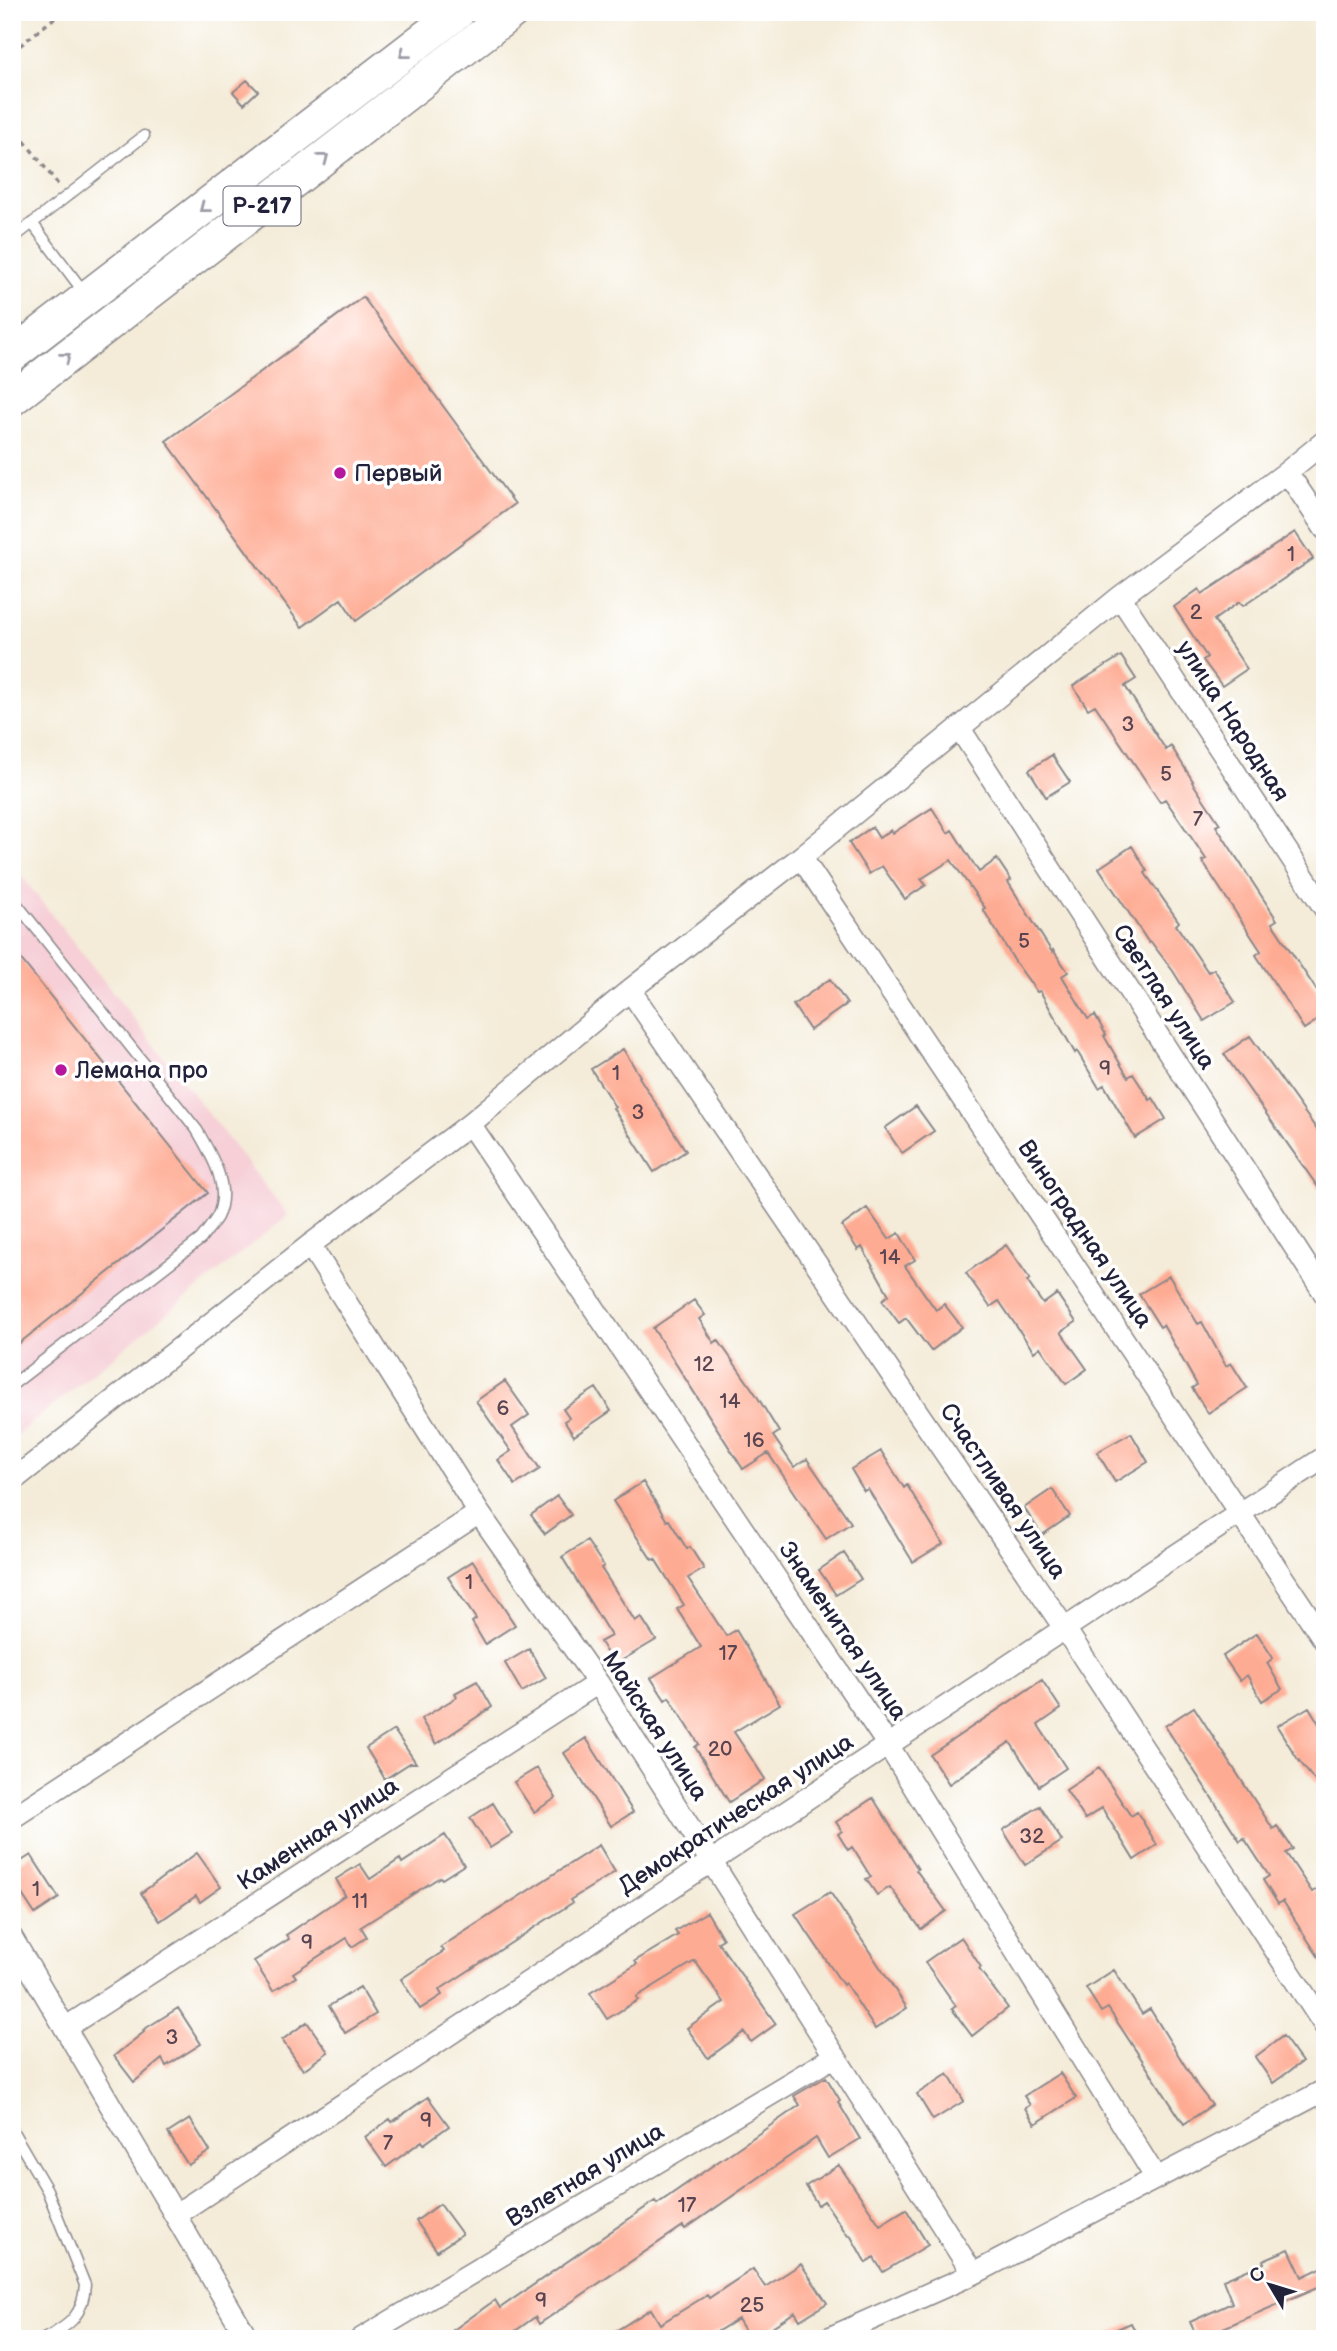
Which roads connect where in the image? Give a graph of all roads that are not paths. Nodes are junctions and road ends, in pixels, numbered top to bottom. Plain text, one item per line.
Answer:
1 (458, 12) edge
2 (512, 12) edge
3 (144, 136) dead end
4 (32, 223) junction
5 (12, 239) edge
6 (88, 297) junction
7 (12, 355) edge
8 (12, 399) edge
9 (1325, 441) edge
10 (1287, 472) junction
11 (1325, 529) edge
12 (1120, 597) junction
13 (960, 729) junction
14 (801, 858) junction
15 (12, 898) edge
16 (1325, 909) edge
17 (630, 990) junction
18 (470, 1124) junction
19 (310, 1245) junction
20 (1325, 1294) edge
21 (12, 1385) edge
22 (1325, 1457) edge
23 (12, 1481) edge
24 (478, 1513) junction
25 (1240, 1513) junction
26 (1065, 1629) junction
27 (1325, 1641) edge
28 (598, 1683) junction
29 (888, 1745) junction
30 (12, 1818) edge
31 (712, 1862) junction
32 (12, 1938) edge
33 (1325, 2026) edge
34 (65, 2028) junction
35 (835, 2056) junction
36 (1325, 2090) edge
37 (12, 2130) edge
38 (1156, 2178) junction
39 (175, 2215) junction
40 (973, 2274) junction
41 (44, 2339) edge
42 (248, 2339) edge
43 (361, 2339) edge
44 (827, 2339) edge

1 -> 6 main road, Р-217
8 -> 2 main road, Р-217
3 - 4 lane
4 - 5 lane
4 - 6 lane
6 - 7 main road, Р-217
9 - 10 street
10 - 11 street
10 - 12 street
12 - 13 street
12 - 16 street, улица Народная
13 - 14 street
13 - 20 street, Светлая улица
14 - 17 street
14 - 25 street, Виноградная улица
15 - 21 lane
17 - 18 street
17 - 26 street, Счастливая улица
18 - 19 street
18 - 29 street, Знаменитая улица
19 - 23 street
19 - 24 street, Майская улица
22 - 25 street, Демократическая улица
24 - 28 street, Майская улица
24 - 30 street
25 - 26 street, Демократическая улица
25 - 27 street, Виноградная улица
26 - 29 street, Демократическая улица
26 - 33 street, Счастливая улица
28 - 31 street, Майская улица
28 - 34 street, Каменная улица
29 - 31 street, Демократическая улица
29 - 38 street, Знаменитая улица
31 - 35 street, Майская улица
31 - 39 street, Демократическая улица
32 - 34 street
34 - 39 street
35 - 40 street, Майская улица
35 - 43 street, Взлетная улица
36 - 38 street
37 - 41 lane
38 - 40 street
39 - 42 street
40 - 44 street

